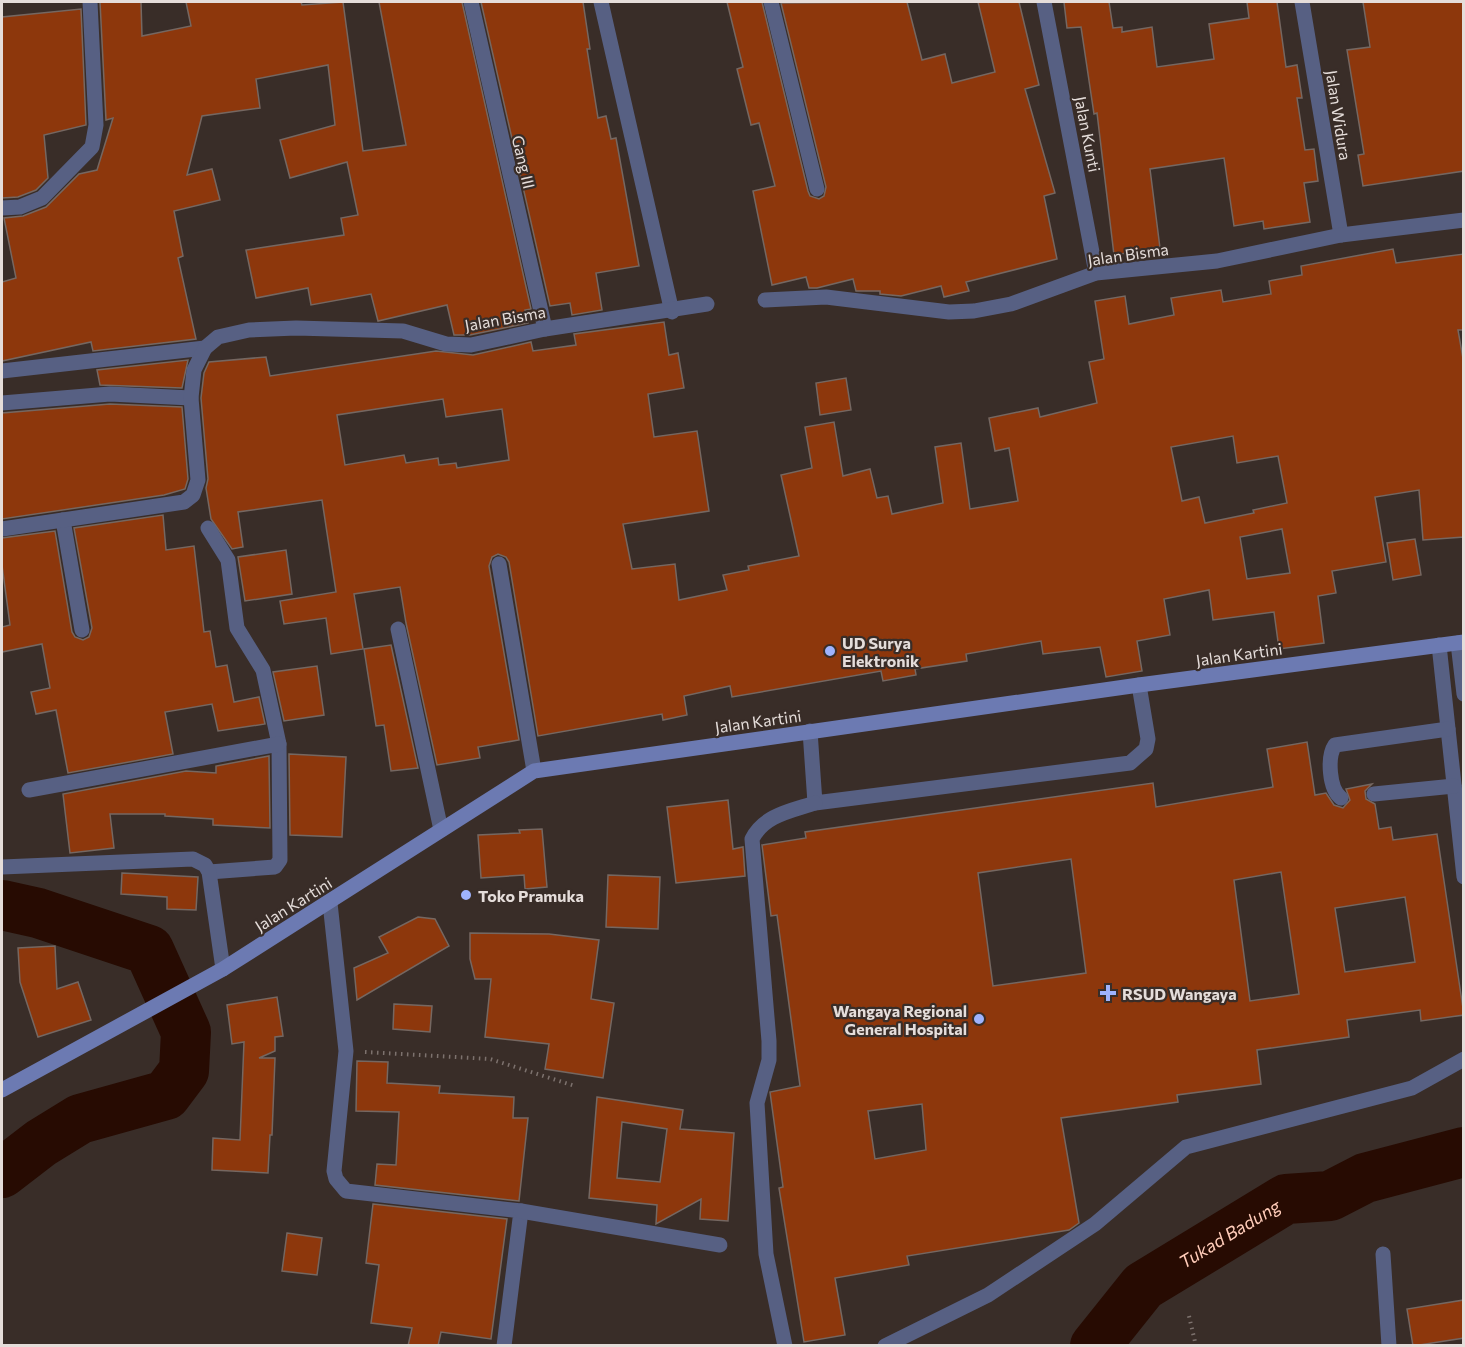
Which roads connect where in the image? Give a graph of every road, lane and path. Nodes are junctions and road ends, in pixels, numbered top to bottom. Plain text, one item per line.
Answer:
1 (90, 2) edge
2 (471, 2) edge
3 (601, 2) edge
4 (771, 2) edge
5 (1044, 2) edge
6 (1302, 2) edge
7 (817, 189) dead end
8 (2, 208) edge
9 (1464, 220) edge
10 (1341, 235) junction
11 (1096, 273) junction
12 (765, 300) dead end
13 (707, 304) dead end
14 (672, 312) junction
15 (545, 330) junction
16 (205, 348) junction
17 (2, 371) edge
18 (191, 398) junction
19 (2, 403) edge
20 (63, 520) junction
21 (208, 528) dead end
22 (2, 529) edge
23 (499, 564) dead end
24 (398, 629) dead end
25 (82, 630) dead end
26 (1461, 643) edge
27 (1440, 645) junction
28 (1139, 685) junction
29 (1464, 694) edge
30 (1448, 729) junction
31 (810, 731) junction
32 (279, 744) junction
33 (534, 771) junction
34 (1454, 786) junction
35 (29, 790) dead end
36 (1374, 794) dead end
37 (1341, 798) dead end
38 (815, 803) junction
39 (441, 830) junction
40 (2, 867) edge
41 (209, 872) junction
42 (1464, 877) edge
43 (330, 903) junction
44 (222, 969) junction
45 (346, 1051) junction
46 (1464, 1059) edge
47 (575, 1086) dead end
48 (2, 1090) edge
49 (521, 1210) junction
50 (720, 1245) dead end
51 (1383, 1254) dead end
52 (1190, 1316) dead end
53 (504, 1346) edge
54 (785, 1346) edge
55 (885, 1346) edge
56 (1196, 1346) edge
57 (1389, 1346) edge

1 - 8 street
2 - 15 street, Gang III
3 - 14 street
4 - 7 street
5 - 11 street, Jalan Kunti
6 - 10 street, Jalan Widura
9 - 10 street, Jalan Bisma
10 - 11 street, Jalan Bisma
11 - 12 street, Jalan Bisma
13 - 14 street, Jalan Bisma
14 - 15 street, Jalan Bisma
15 - 16 street, Jalan Bisma
16 - 17 street
16 - 18 street
18 - 19 street
18 - 20 street
20 - 22 street
20 - 25 street
21 - 32 street
23 - 33 street
24 - 39 street
26 - 27 main road, Jalan Kartini
26 - 29 street
27 - 28 main road, Jalan Kartini
27 - 30 street
28 - 31 main road, Jalan Kartini
28 - 38 street
30 - 34 street
30 - 37 street
31 - 33 main road, Jalan Kartini
31 - 38 street
32 - 35 street
32 - 41 street
33 - 39 main road, Jalan Kartini
34 - 36 street
34 - 42 street
38 - 54 street
39 - 43 main road, Jalan Kartini
40 - 41 street
41 - 44 street
43 - 44 main road, Jalan Kartini
43 - 45 street
44 - 48 main road, Jalan Kartini
45 - 47 path
45 - 49 street
46 - 55 street
49 - 50 street
49 - 53 street
51 - 57 street
52 - 56 path

